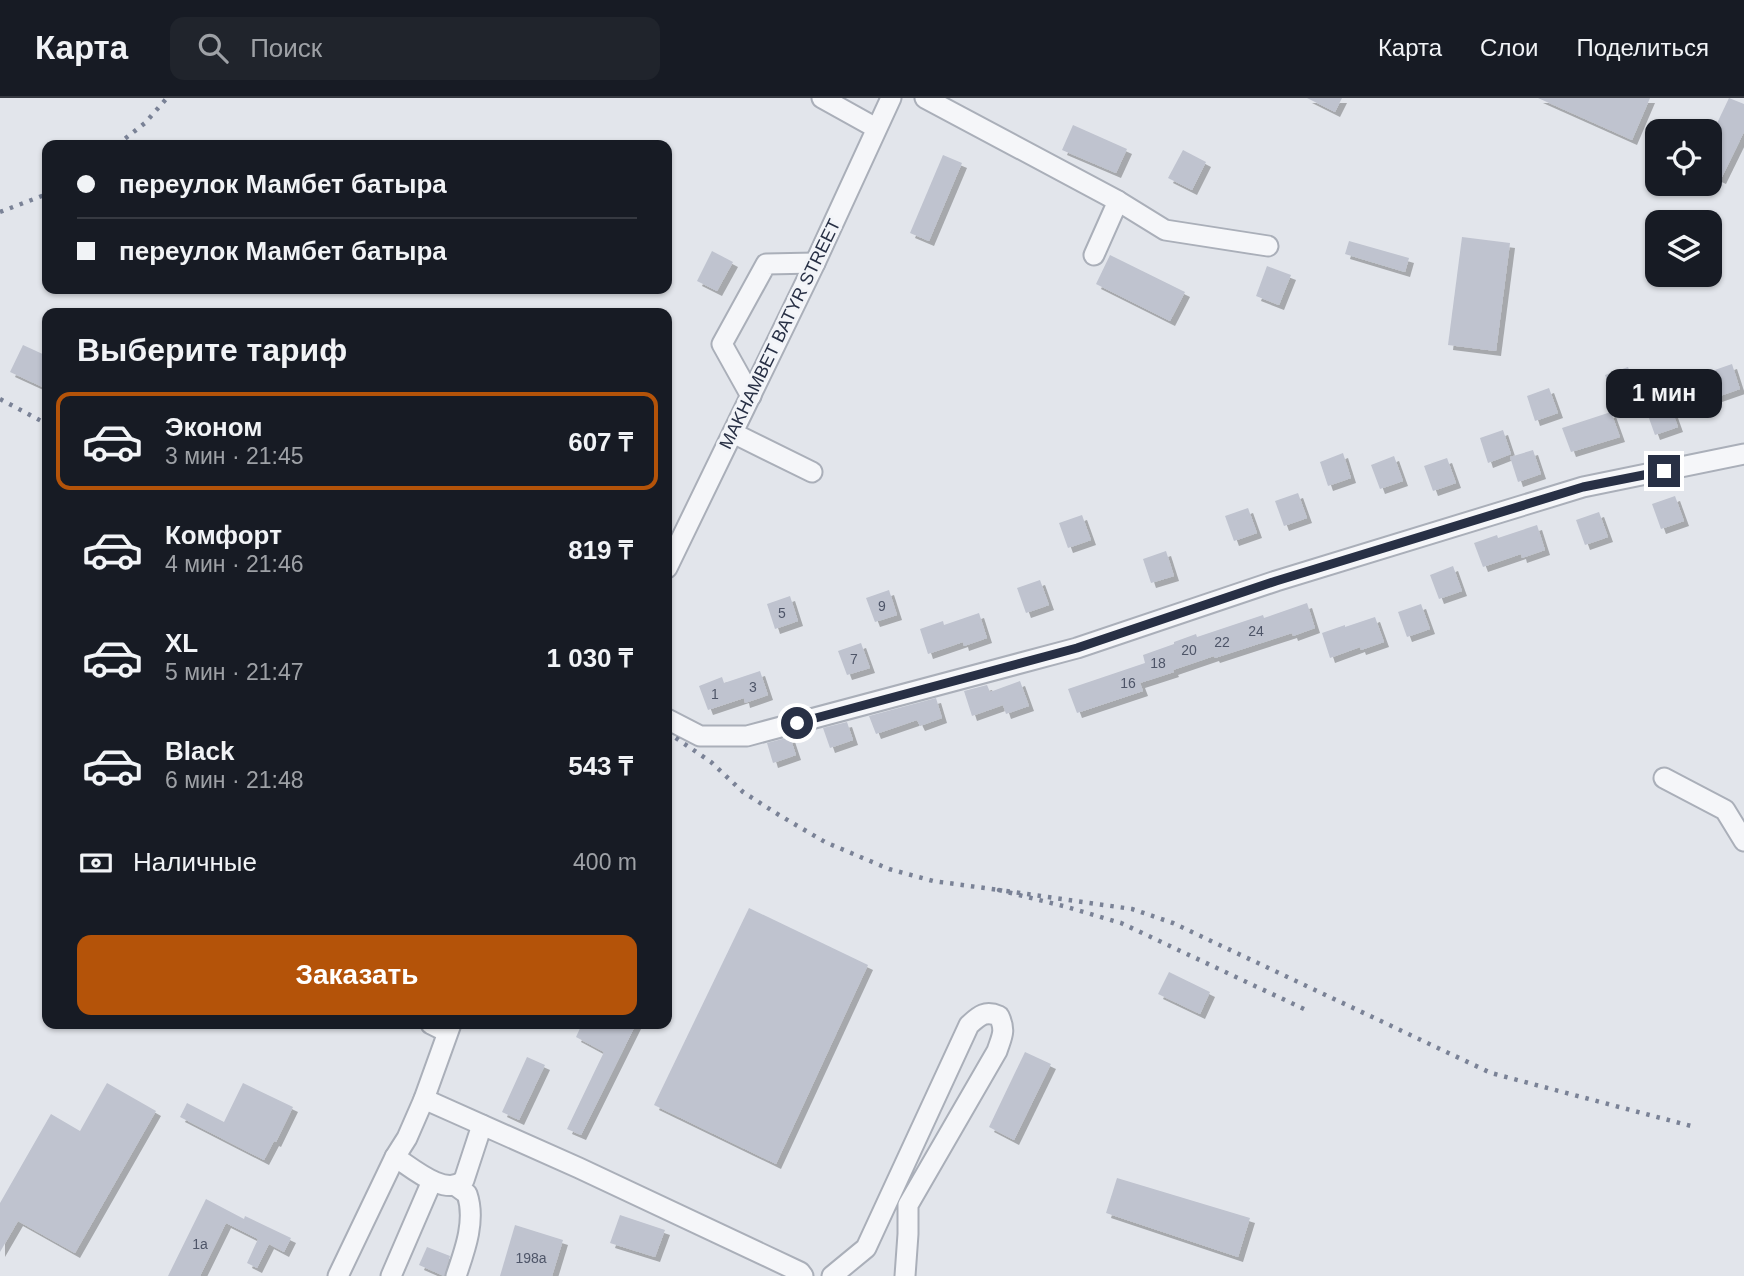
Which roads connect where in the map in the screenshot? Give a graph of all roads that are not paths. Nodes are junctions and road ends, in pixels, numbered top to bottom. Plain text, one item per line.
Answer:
1 (822, 98) edge
2 (891, 98) edge
3 (925, 98) edge
4 (876, 128) junction
5 (1118, 201) junction
6 (1268, 246) dead end
7 (1094, 255) dead end
8 (815, 263) junction
9 (751, 396) junction
10 (733, 433) junction
11 (1744, 454) edge
12 (812, 472) dead end
13 (672, 558) edge
14 (672, 722) edge
15 (1664, 778) dead end
16 (1744, 841) edge
17 (442, 1029) edge
18 (424, 1099) junction
19 (482, 1125) junction
20 (395, 1157) junction
21 (432, 1181) junction
22 (456, 1186) junction
23 (338, 1276) edge
24 (391, 1276) edge
25 (456, 1276) edge
26 (803, 1276) edge
27 (832, 1276) edge
28 (905, 1276) edge

1 - 4 street
2 - 4 street, MAKHAMBET BATYR STREET
3 - 5 street
4 - 8 street, MAKHAMBET BATYR STREET
5 - 6 street
5 - 7 street
8 - 9 street, MAKHAMBET BATYR STREET
8 - 9 street
9 - 10 street, MAKHAMBET BATYR STREET
10 - 12 street
10 - 13 street, MAKHAMBET BATYR STREET
11 - 14 street
15 - 16 street
17 - 18 street
18 - 19 street
18 - 20 street
19 - 22 street
19 - 26 street
20 - 21 street
20 - 23 street
21 - 22 street
21 - 24 street
22 - 25 street
27 - 28 street

